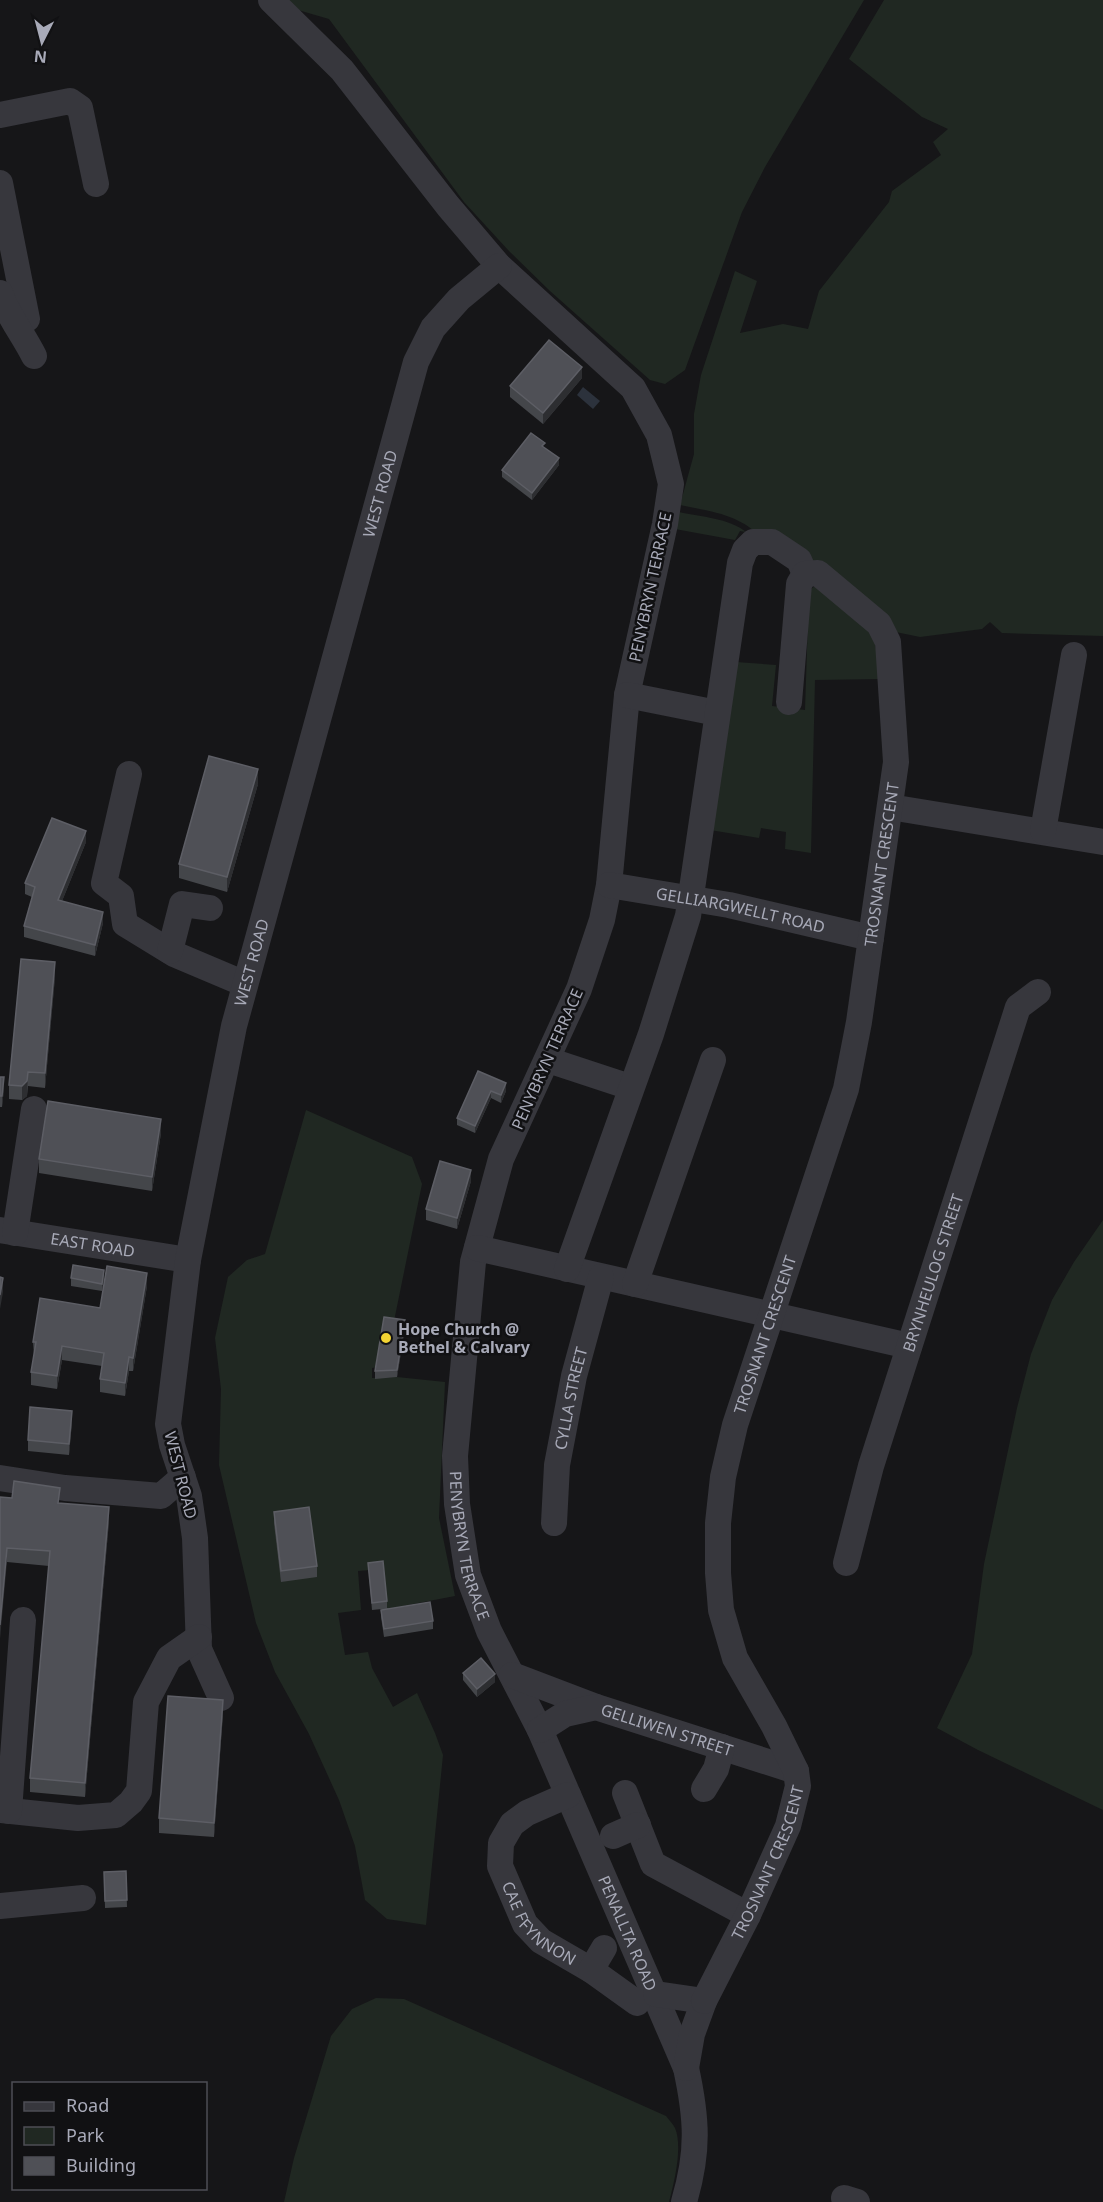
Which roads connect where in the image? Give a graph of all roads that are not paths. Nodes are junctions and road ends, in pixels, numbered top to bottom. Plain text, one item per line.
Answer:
1 (271, 0) edge
2 (0, 115) edge
3 (0, 183) edge
4 (96, 184) dead end
5 (499, 266) junction
6 (0, 292) edge
7 (27, 319) dead end
8 (34, 356) dead end
9 (806, 574) junction
10 (1074, 655) dead end
11 (627, 695) junction
12 (789, 702) dead end
13 (717, 713) junction
14 (129, 774) dead end
15 (890, 807) junction
16 (1043, 831) junction
17 (1103, 842) edge
18 (609, 885) junction
19 (691, 898) junction
20 (210, 908) dead end
21 (871, 939) junction
22 (170, 951) junction
23 (245, 984) junction
24 (1038, 992) dead end
25 (548, 1060) junction
26 (713, 1060) dead end
27 (630, 1088) junction
28 (33, 1109) dead end
29 (8, 1231) edge
30 (477, 1248) junction
31 (188, 1260) junction
32 (567, 1269) junction
33 (601, 1277) junction
34 (635, 1284) junction
35 (772, 1315) junction
36 (909, 1346) junction
37 (183, 1477) junction
38 (0, 1478) edge
39 (554, 1523) dead end
40 (846, 1563) dead end
41 (23, 1620) dead end
42 (198, 1637) junction
43 (512, 1675) junction
44 (221, 1698) edge
45 (596, 1707) junction
46 (774, 1726) junction
47 (540, 1730) junction
48 (722, 1747) junction
49 (753, 1757) junction
50 (796, 1771) junction
51 (704, 1790) dead end
52 (625, 1793) dead end
53 (568, 1795) junction
54 (5, 1810) edge
55 (638, 1825) junction
56 (613, 1836) dead end
57 (83, 1898) dead end
58 (0, 1906) edge
59 (747, 1915) junction
60 (646, 1999) junction
61 (704, 2001) junction
62 (686, 2068) junction
63 (684, 2202) edge

1 - 5 street, PENYBRYN TERRACE
2 - 4 street
3 - 7 street
5 - 11 street, PENYBRYN TERRACE
5 - 23 street, WEST ROAD
6 - 8 street
9 - 12 street
9 - 13 street
9 - 15 street, TROSNANT CRESCENT
10 - 16 street
11 - 13 street
11 - 18 street, PENYBRYN TERRACE
13 - 19 street
14 - 22 street
15 - 16 street
15 - 21 street, TROSNANT CRESCENT
16 - 17 street
18 - 19 street, GELLIARGWELLT ROAD
18 - 25 street, PENYBRYN TERRACE
19 - 21 street, GELLIARGWELLT ROAD
19 - 27 street
20 - 22 street
21 - 35 street, TROSNANT CRESCENT
22 - 23 street
23 - 31 street, WEST ROAD
24 - 36 street, BRYNHEULOG STREET
25 - 27 street
25 - 30 street, PENYBRYN TERRACE
26 - 34 street
27 - 32 street
28 - 29 street
29 - 31 street, EAST ROAD
30 - 32 street
30 - 43 street, PENYBRYN TERRACE
31 - 37 street, WEST ROAD
32 - 33 street
33 - 34 street
33 - 39 street, CYLLA STREET
34 - 35 street
35 - 36 street
35 - 46 street, TROSNANT CRESCENT
36 - 40 street, BRYNHEULOG STREET
37 - 38 street
37 - 42 street, WEST ROAD
41 - 54 street
42 - 44 street, WEST ROAD
42 - 54 street
43 - 45 street
43 - 47 street, PENALLTA ROAD
45 - 47 street, GELLIWEN STREET
45 - 48 street, GELLIWEN STREET
46 - 49 street
46 - 50 street, TROSNANT CRESCENT
47 - 53 street, PENALLTA ROAD
48 - 49 street, GELLIWEN STREET
48 - 51 street
49 - 50 street, GELLIWEN STREET
50 - 59 street, TROSNANT CRESCENT
52 - 55 street
53 - 60 street, PENALLTA ROAD
53 - 60 street, CAE FFYNNON
55 - 56 street
55 - 59 street
57 - 58 street
59 - 61 street, TROSNANT CRESCENT
60 - 61 street
60 - 62 street, PENALLTA ROAD
61 - 62 street, TROSNANT CRESCENT
62 - 63 street, PENALLTA ROAD

